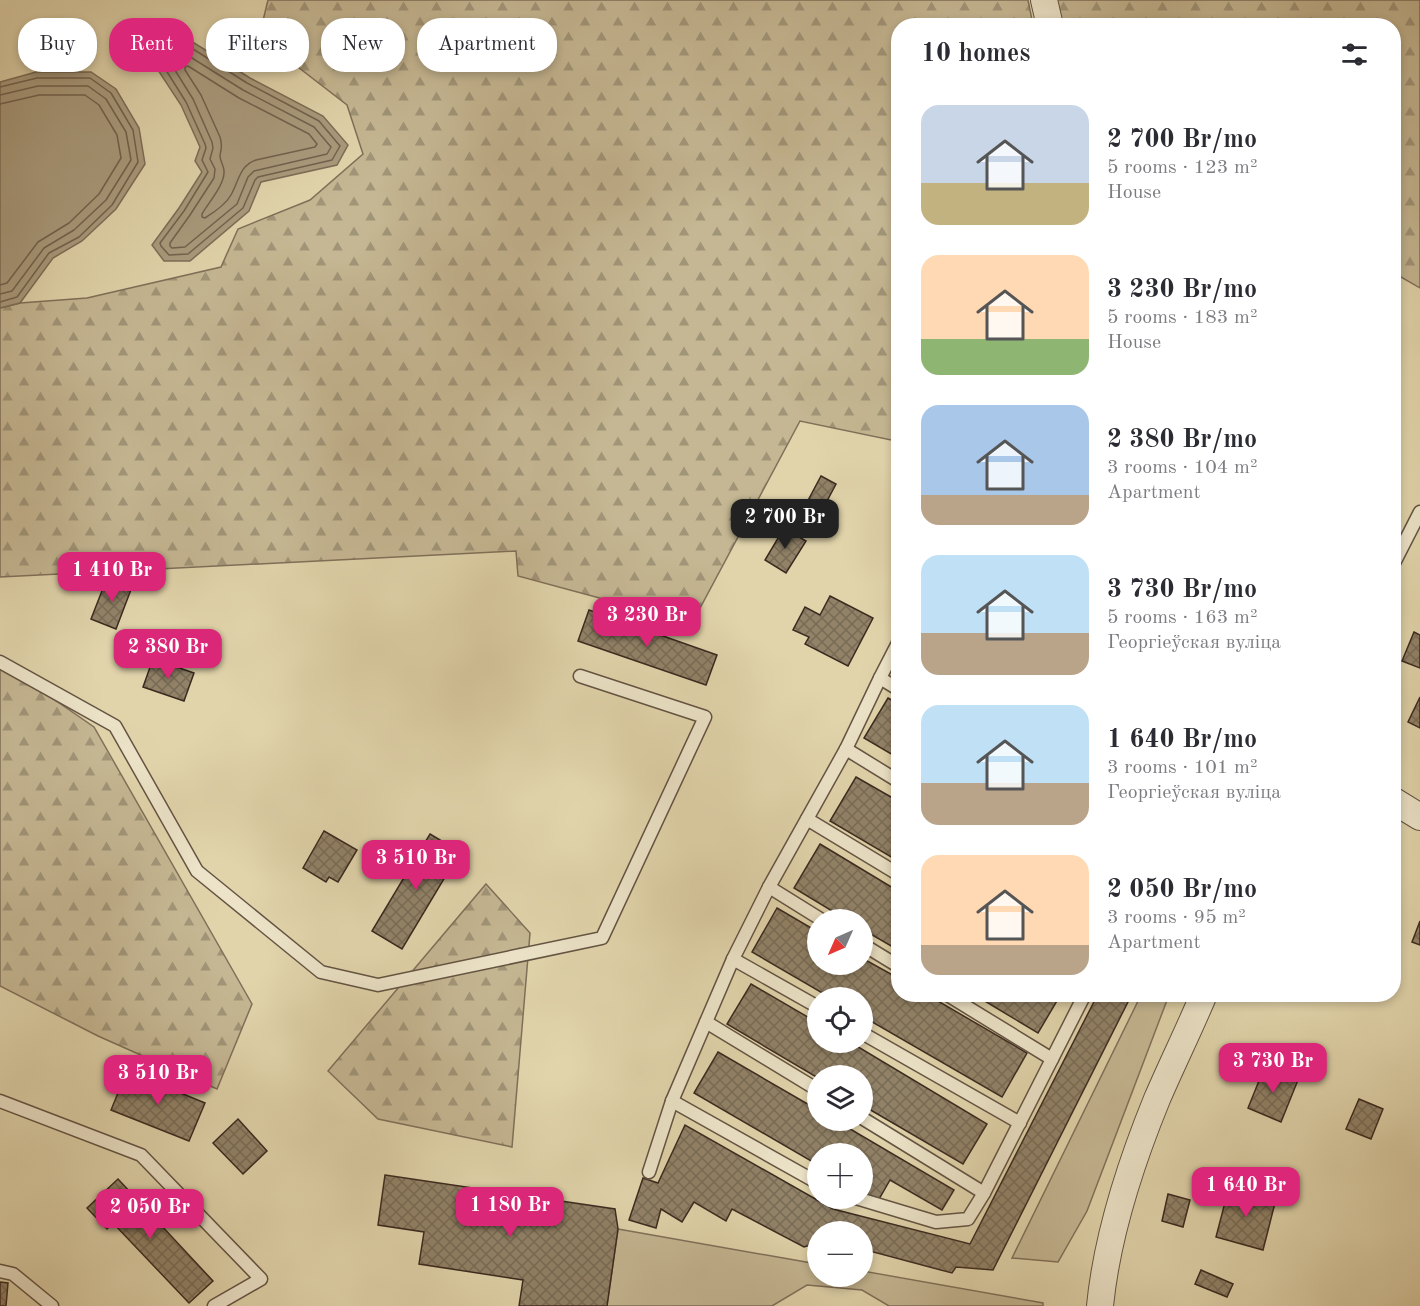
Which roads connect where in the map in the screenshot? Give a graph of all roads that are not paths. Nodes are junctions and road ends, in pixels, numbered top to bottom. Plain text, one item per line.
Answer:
1 (1044, 0) edge
2 (1048, 18) edge
3 (1420, 512) edge
4 (1415, 532) edge
5 (1401, 553) edge
6 (891, 657) edge
7 (0, 662) edge
8 (580, 676) dead end
9 (880, 678) junction
10 (891, 685) edge
11 (846, 749) junction
12 (891, 777) edge
13 (1401, 805) edge
14 (1420, 817) edge
15 (807, 819) junction
16 (891, 870) edge
17 (769, 887) junction
18 (807, 911) edge
19 (873, 951) edge
20 (733, 959) junction
21 (891, 962) edge
22 (807, 1001) edge
23 (959, 1002) edge
24 (1081, 1002) edge
25 (1200, 1002) edge
26 (706, 1022) junction
27 (873, 1039) edge
28 (1052, 1059) junction
29 (807, 1083) edge
30 (0, 1101) edge
31 (672, 1101) junction
32 (1020, 1123) junction
33 (873, 1125) edge
34 (649, 1172) dead end
35 (807, 1177) edge
36 (984, 1193) junction
37 (873, 1203) edge
38 (0, 1271) edge
39 (52, 1306) edge
40 (214, 1306) edge
41 (1100, 1306) edge

1 - 2 street
3 - 4 lane
4 - 5 lane
6 - 9 lane
7 - 8 lane
9 - 10 lane
9 - 11 lane
11 - 12 lane
11 - 15 lane
13 - 14 street
15 - 16 lane
15 - 17 lane
17 - 18 lane
17 - 20 lane
19 - 21 lane
20 - 22 lane
20 - 26 lane
23 - 28 lane
24 - 28 lane
25 - 41 street
26 - 29 lane
26 - 31 lane
27 - 32 lane
28 - 32 lane
30 - 40 lane
31 - 34 lane
31 - 35 lane
32 - 36 lane
33 - 36 lane
36 - 37 lane
38 - 39 lane

